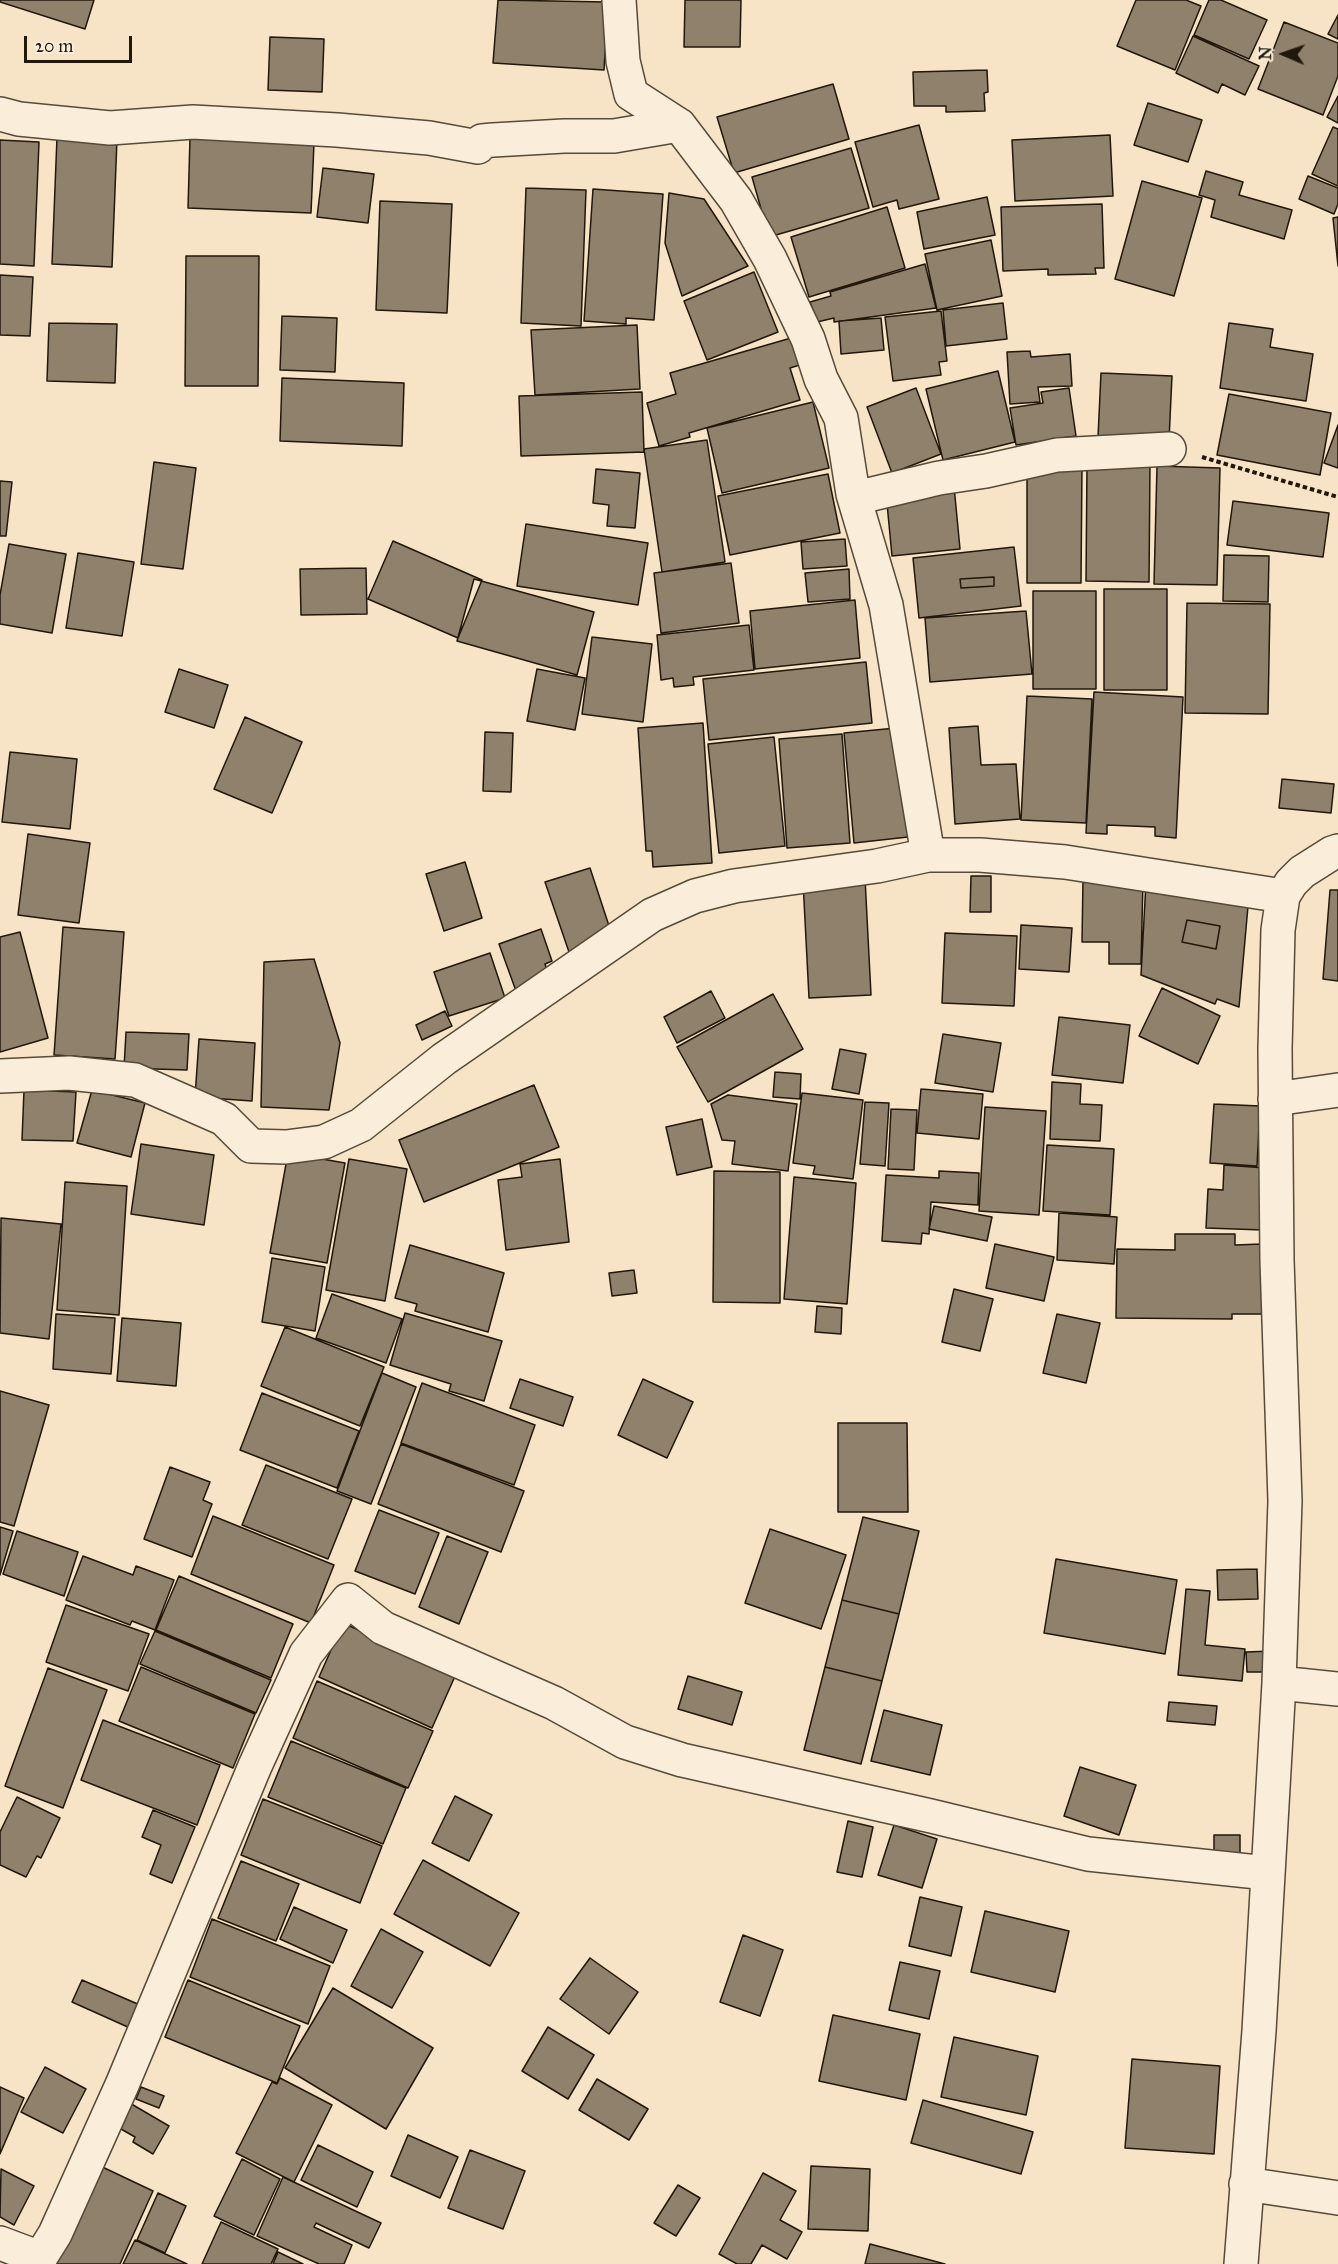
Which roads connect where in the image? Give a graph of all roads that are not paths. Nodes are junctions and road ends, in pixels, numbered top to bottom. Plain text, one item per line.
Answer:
1 (619, 0) edge
2 (0, 114) edge
3 (679, 125) junction
4 (1169, 449) road end
5 (853, 494) junction
6 (1338, 851) edge
7 (928, 855) junction
8 (1282, 896) junction
9 (0, 1076) edge
10 (1338, 1090) edge
11 (1275, 1099) junction
12 (1279, 1683) junction
13 (1338, 1689) edge
14 (1267, 1873) junction
15 (1246, 2184) junction
16 (1338, 2198) edge
17 (0, 2243) edge
18 (44, 2261) edge
19 (1241, 2264) edge

1 - 3 street
2 - 3 street
3 - 5 street
4 - 5 street
5 - 7 street
6 - 8 street
7 - 8 street
7 - 9 street
8 - 11 street
10 - 11 street
11 - 12 street
12 - 13 street
12 - 14 street
14 - 15 street
14 - 18 street
15 - 16 street
15 - 19 street
17 - 18 street

